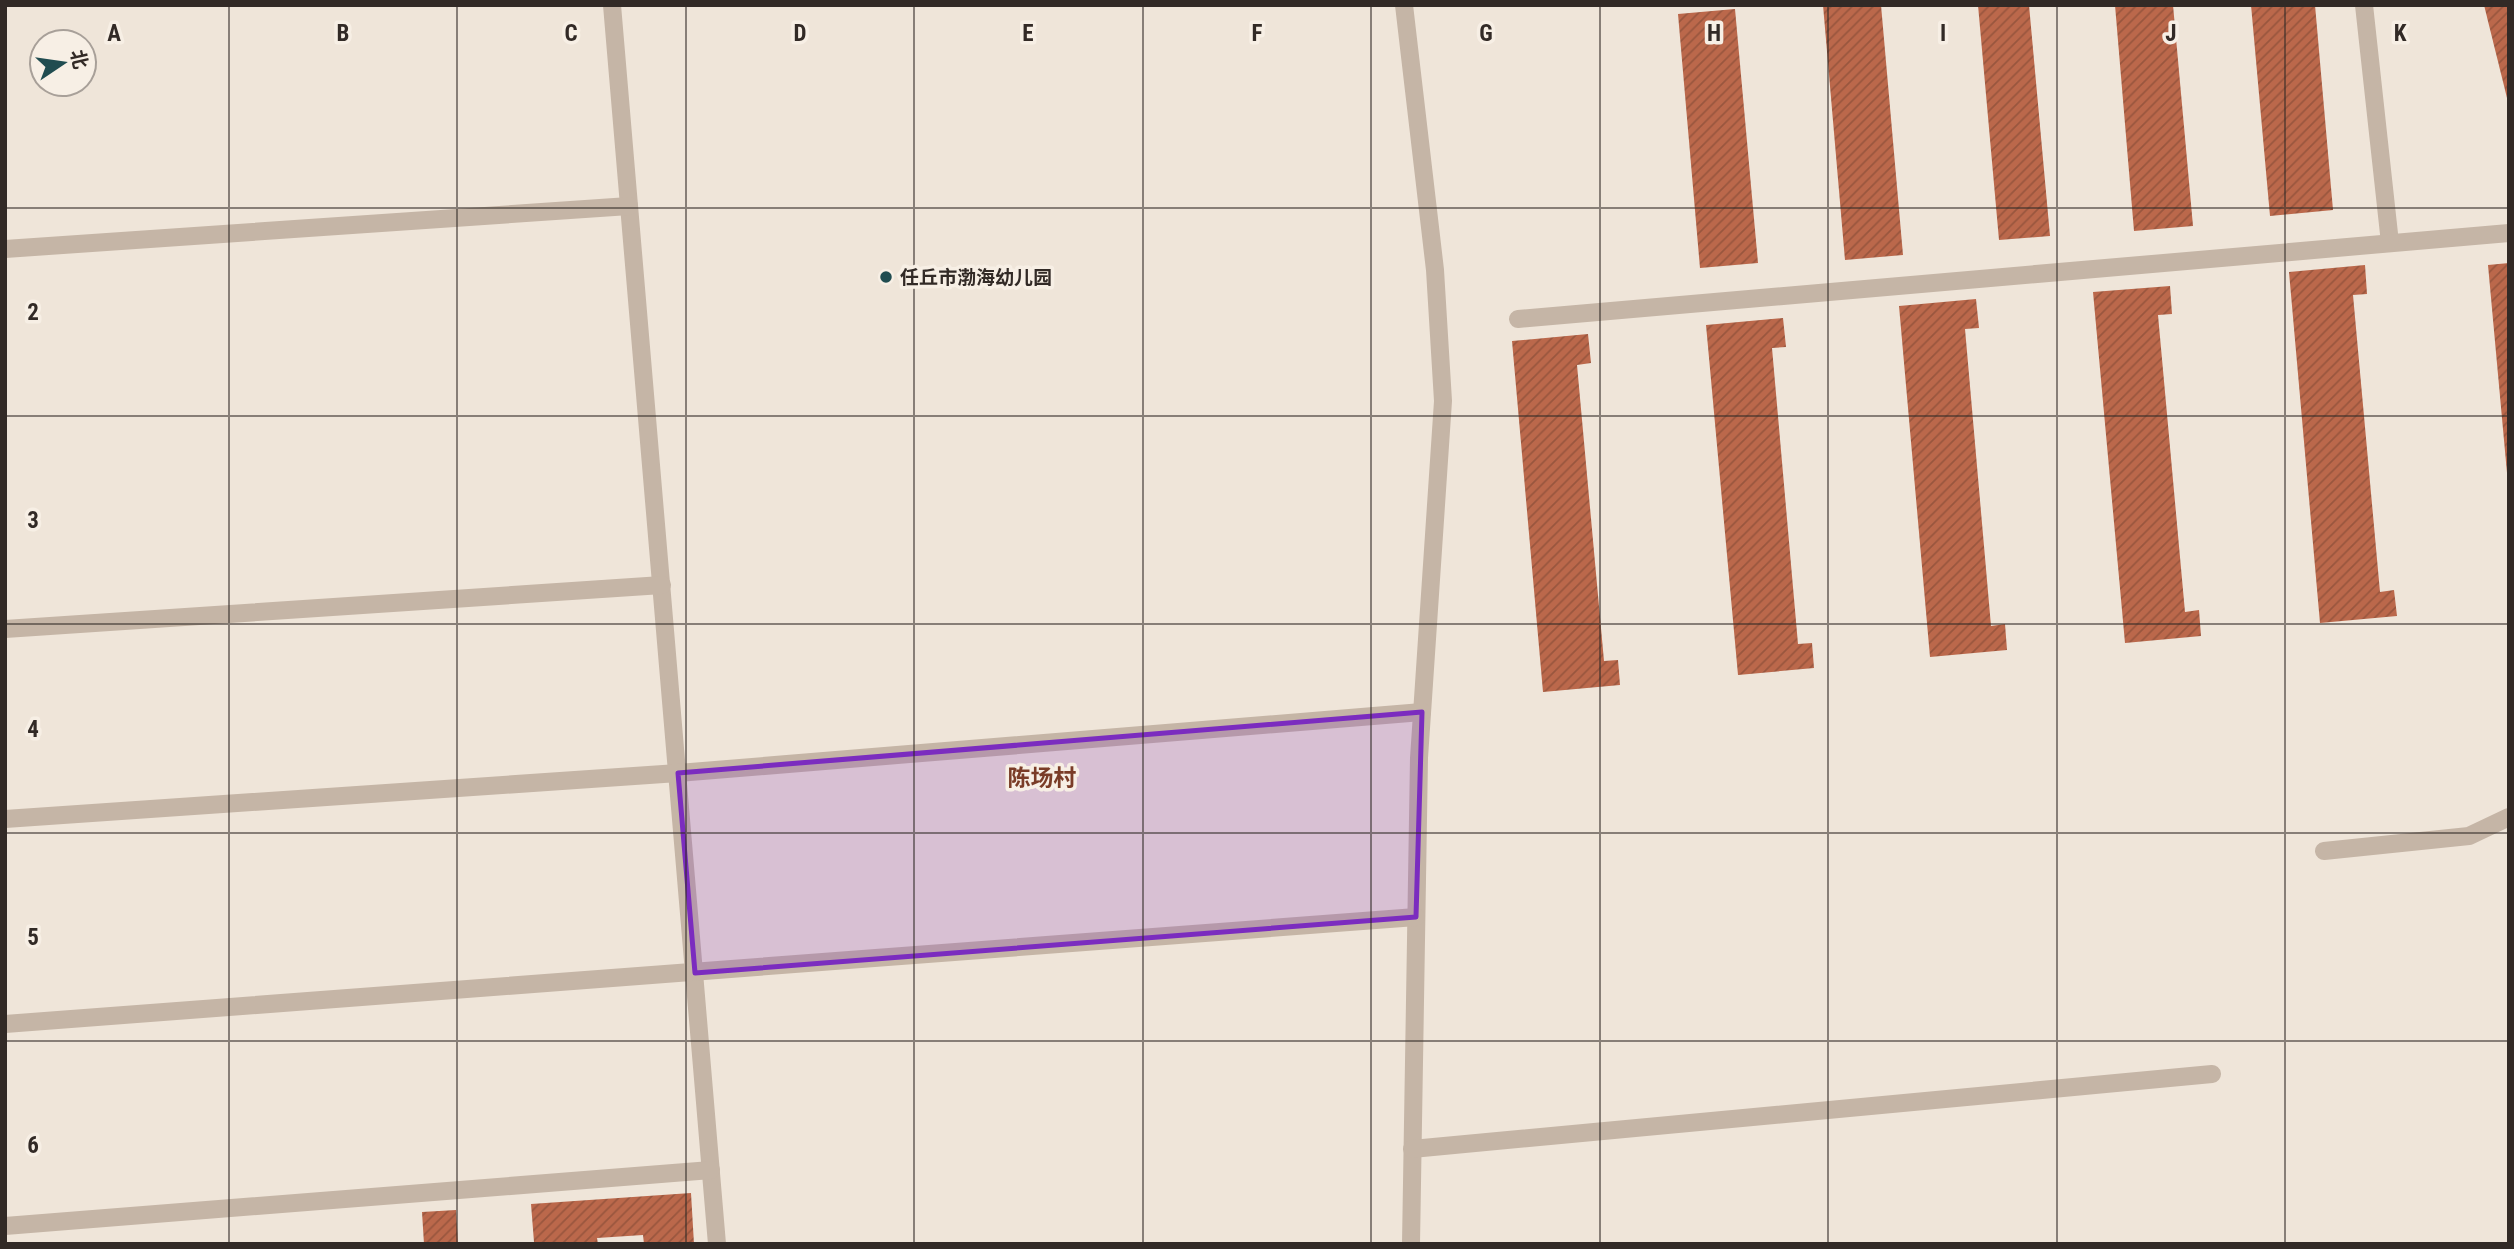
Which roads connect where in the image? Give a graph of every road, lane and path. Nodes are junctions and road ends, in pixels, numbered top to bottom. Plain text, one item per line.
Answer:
1 (612, 5) edge
2 (1404, 5) edge
3 (2364, 5) edge
4 (629, 206) junction
5 (2509, 233) edge
6 (2390, 243) junction
7 (5, 249) edge
8 (1518, 319) dead end
9 (662, 585) junction
10 (5, 629) edge
11 (1422, 712) junction
12 (678, 773) junction
13 (2509, 817) edge
14 (5, 819) edge
15 (2324, 851) dead end
16 (1416, 917) junction
17 (695, 972) junction
18 (5, 1024) edge
19 (2212, 1074) dead end
20 (1412, 1149) junction
21 (711, 1170) junction
22 (5, 1226) edge
23 (717, 1244) edge
24 (1411, 1244) edge

1 - 4 street
2 - 11 street
3 - 6 street
4 - 7 street
4 - 9 street
5 - 6 street
6 - 8 street
9 - 10 street
9 - 12 street
11 - 12 street
11 - 16 street
12 - 14 street
12 - 17 street
13 - 15 street
16 - 17 street
16 - 20 street
17 - 18 street
17 - 21 street
19 - 20 street
20 - 24 street
21 - 22 street
21 - 23 street

